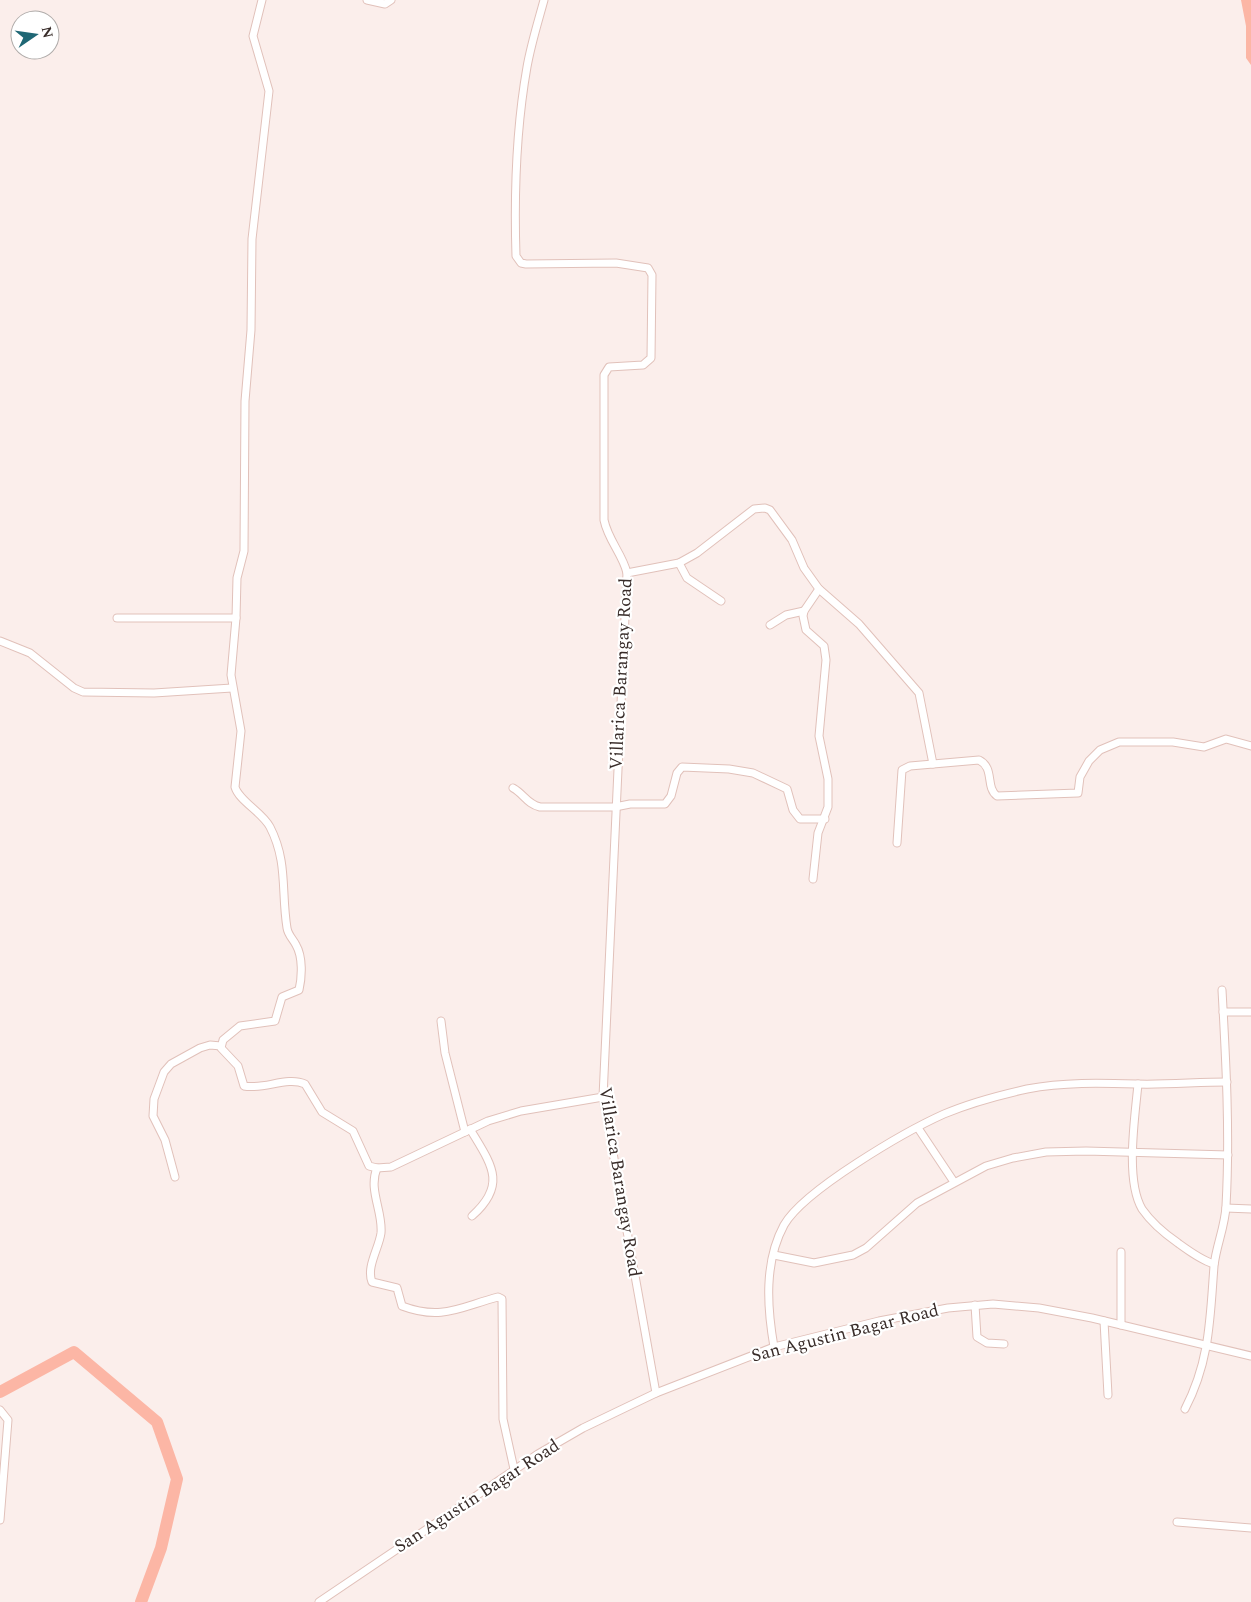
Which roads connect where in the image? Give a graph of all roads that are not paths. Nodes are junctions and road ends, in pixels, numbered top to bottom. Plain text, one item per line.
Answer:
1 (262, 0) edge
2 (367, 0) edge
3 (391, 0) edge
4 (544, 0) edge
5 (678, 563) junction
6 (627, 573) junction
7 (819, 589) junction
8 (721, 601) dead end
9 (804, 611) junction
10 (117, 618) dead end
11 (236, 618) junction
12 (770, 625) dead end
13 (0, 641) edge
14 (232, 688) junction
15 (1251, 746) edge
16 (934, 764) junction
17 (513, 788) dead end
18 (615, 807) junction
19 (825, 819) junction
20 (897, 843) dead end
21 (813, 879) dead end
22 (1222, 990) dead end
23 (1224, 1012) junction
24 (1251, 1012) edge
25 (440, 1021) dead end
26 (220, 1046) junction
27 (1227, 1082) junction
28 (1138, 1084) junction
29 (603, 1097) junction
30 (918, 1128) junction
31 (467, 1131) junction
32 (1132, 1154) junction
33 (1228, 1155) junction
34 (377, 1168) junction
35 (175, 1177) dead end
36 (954, 1182) junction
37 (1226, 1208) junction
38 (1251, 1209) edge
39 (472, 1216) dead end
40 (1121, 1252) dead end
41 (774, 1255) junction
42 (1214, 1264) junction
43 (975, 1305) junction
44 (1104, 1321) junction
45 (1120, 1325) junction
46 (1004, 1344) dead end
47 (1208, 1346) junction
48 (774, 1347) junction
49 (1251, 1356) edge
50 (656, 1393) junction
51 (1108, 1394) dead end
52 (1185, 1409) dead end
53 (0, 1410) edge
54 (514, 1469) junction
55 (0, 1520) edge
56 (1177, 1522) dead end
57 (1251, 1528) edge
58 (319, 1602) edge

1 - 11 street
2 - 3 street
4 - 6 street, Villarica Barangay Road
5 - 6 street
5 - 7 street
5 - 8 street
6 - 18 street, Villarica Barangay Road
7 - 9 street
7 - 16 street
9 - 12 street
9 - 19 street
10 - 11 street
11 - 14 street
13 - 14 street
14 - 26 street
15 - 16 street
16 - 20 street
17 - 18 street
18 - 19 street
18 - 29 street, Villarica Barangay Road
19 - 21 street
22 - 23 street
23 - 24 street
23 - 27 street
25 - 31 street
26 - 34 street
26 - 35 street
27 - 28 street
27 - 33 street
28 - 30 street
28 - 32 street
29 - 31 street
29 - 50 street, Villarica Barangay Road
30 - 36 street
30 - 41 street
31 - 34 street
31 - 39 street
32 - 33 street
32 - 36 street
32 - 42 street
33 - 37 street
34 - 54 street
36 - 41 street
37 - 38 street
37 - 42 street
40 - 45 street
41 - 48 street
42 - 47 street
43 - 44 street, San Agustin Bagar Road
43 - 46 street
43 - 48 street, San Agustin Bagar Road
44 - 45 street, San Agustin Bagar Road
44 - 51 street
45 - 47 street, San Agustin Bagar Road
47 - 49 street, San Agustin Bagar Road
47 - 52 street
48 - 50 street, San Agustin Bagar Road
50 - 54 street, San Agustin Bagar Road
53 - 55 street
54 - 58 street, San Agustin Bagar Road
56 - 57 street

